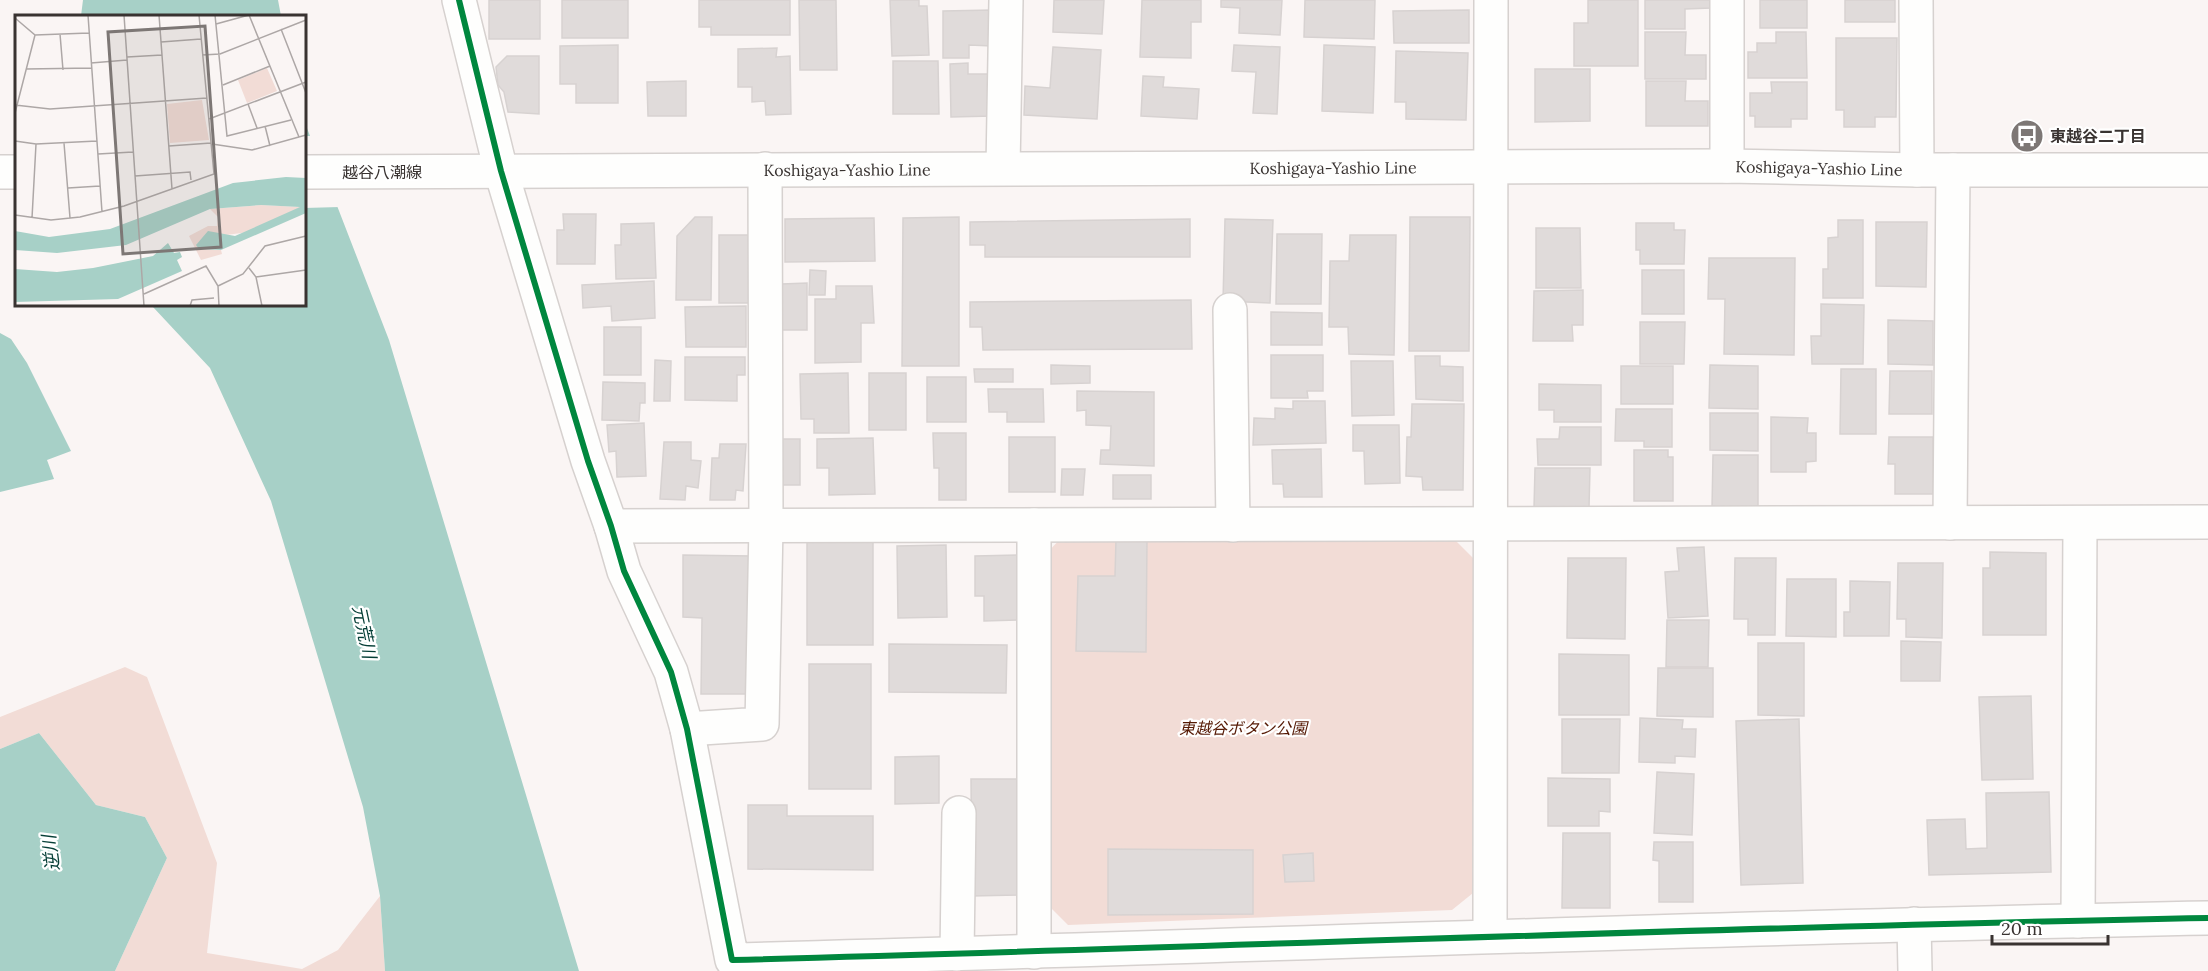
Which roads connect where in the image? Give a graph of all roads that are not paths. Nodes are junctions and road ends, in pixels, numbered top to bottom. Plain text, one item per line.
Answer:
1 (459, 0) edge
2 (1006, 0) edge
3 (1491, 0) edge
4 (1727, 0) edge
5 (1916, 0) edge
6 (1727, 166) junction
7 (1003, 168) junction
8 (765, 169) junction
9 (1492, 169) junction
10 (1917, 170) junction
11 (1953, 170) junction
12 (2208, 170) edge
13 (459, 171) joint
14 (501, 171) junction
15 (306, 172) edge
16 (1230, 310) dead end
17 (2208, 522) edge
18 (1950, 523) junction
19 (2080, 523) junction
20 (766, 525) junction
21 (1034, 525) junction
22 (1233, 525) junction
23 (1491, 525) junction
24 (611, 526) junction
25 (687, 729) junction
26 (959, 813) dead end
27 (2208, 918) edge
28 (2078, 921) junction
29 (1914, 924) junction
30 (1490, 936) junction
31 (957, 954) junction
32 (1279, 958) edge
33 (1029, 959) edge
34 (1915, 971) edge

1 - 14 street
2 - 7 street
3 - 9 street
4 - 6 street
5 - 10 street
6 - 9 street, Koshigaya-Yashio Line
6 - 10 street, Koshigaya-Yashio Line
7 - 8 street, Koshigaya-Yashio Line
7 - 9 street, Koshigaya-Yashio Line
8 - 14 street, Koshigaya-Yashio Line
8 - 20 street
9 - 23 street
10 - 11 street, Koshigaya-Yashio Line
11 - 12 street, Koshigaya-Yashio Line
11 - 18 street
13 - 14 street, Koshigaya-Yashio Line
13 - 15 street, 越谷八潮線
14 - 24 street
16 - 22 street
17 - 19 street
18 - 19 street
18 - 23 street
19 - 28 street
20 - 21 street
20 - 24 street
20 - 25 street
21 - 22 street
21 - 33 street
22 - 23 street
23 - 30 street
24 - 25 street
25 - 31 street
26 - 31 street
27 - 28 street
28 - 29 street
29 - 30 street
29 - 34 street
30 - 32 street
31 - 33 street
32 - 33 street

